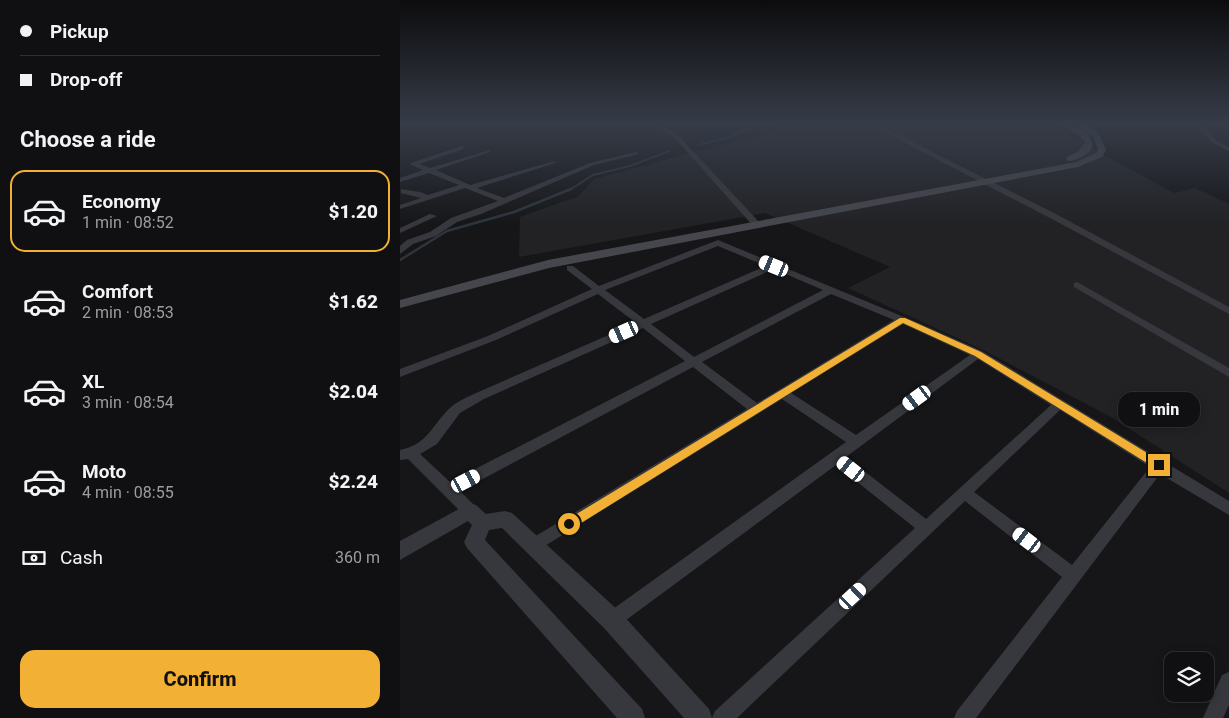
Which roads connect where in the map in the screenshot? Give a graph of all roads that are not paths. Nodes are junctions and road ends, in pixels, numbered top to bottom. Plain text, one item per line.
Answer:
1 (433, 158) edge
2 (469, 158) edge
3 (621, 158) edge
4 (697, 158) edge
5 (938, 158) edge
6 (1072, 158) edge
7 (1093, 158) edge
8 (553, 162) dead end
9 (431, 171) junction
10 (400, 180) edge
11 (982, 180) junction
12 (466, 187) junction
13 (401, 191) edge
14 (427, 198) junction
15 (504, 201) junction
16 (400, 207) edge
17 (433, 216) dead end
18 (755, 222) junction
19 (400, 231) edge
20 (717, 234) junction
21 (400, 251) edge
22 (774, 266) junction
23 (570, 268) dead end
24 (1077, 285) dead end
25 (831, 290) junction
26 (598, 291) junction
27 (400, 294) edge
28 (400, 304) edge
29 (1229, 311) edge
30 (902, 320) junction
31 (642, 324) junction
32 (978, 354) junction
33 (693, 362) junction
34 (400, 373) edge
35 (1229, 373) edge
36 (782, 393) junction
37 (1059, 404) junction
38 (756, 409) junction
39 (856, 442) junction
40 (405, 454) edge
41 (836, 457) junction
42 (1159, 465) junction
43 (449, 490) junction
44 (964, 492) junction
45 (1229, 509) edge
46 (476, 517) junction
47 (926, 528) junction
48 (535, 545) junction
49 (400, 551) edge
50 (1074, 576) junction
51 (612, 620) junction
52 (1229, 682) edge
53 (633, 718) edge
54 (700, 718) edge
55 (722, 718) edge
56 (964, 718) edge
57 (1213, 718) edge

1 - 9 street
2 - 9 street
3 - 15 street
4 - 18 street
5 - 11 street
6 - 11 main road
7 - 11 main road
8 - 12 street
9 - 10 street
9 - 12 street
11 - 18 main road
11 - 29 street
12 - 14 street
12 - 15 street
13 - 14 street
14 - 16 street
15 - 21 street
17 - 19 street
18 - 20 main road
20 - 22 street
20 - 26 street
20 - 27 main road
20 - 28 main road
22 - 25 street
22 - 31 street
23 - 26 street
24 - 35 street
25 - 30 street
25 - 33 street
26 - 31 street
26 - 34 street
30 - 32 street
30 - 36 street
31 - 33 street
31 - 40 street
32 - 37 street
32 - 39 street
33 - 38 street
33 - 43 street
36 - 38 street
36 - 39 street
37 - 42 street
37 - 44 street
38 - 48 street
39 - 41 street
40 - 43 street
41 - 47 street
41 - 51 street
42 - 45 street
42 - 50 street
43 - 46 street
44 - 47 street
44 - 50 street
46 - 48 street
46 - 49 street
46 - 53 street
47 - 55 street
48 - 51 street
50 - 56 street
51 - 54 street
52 - 57 street

